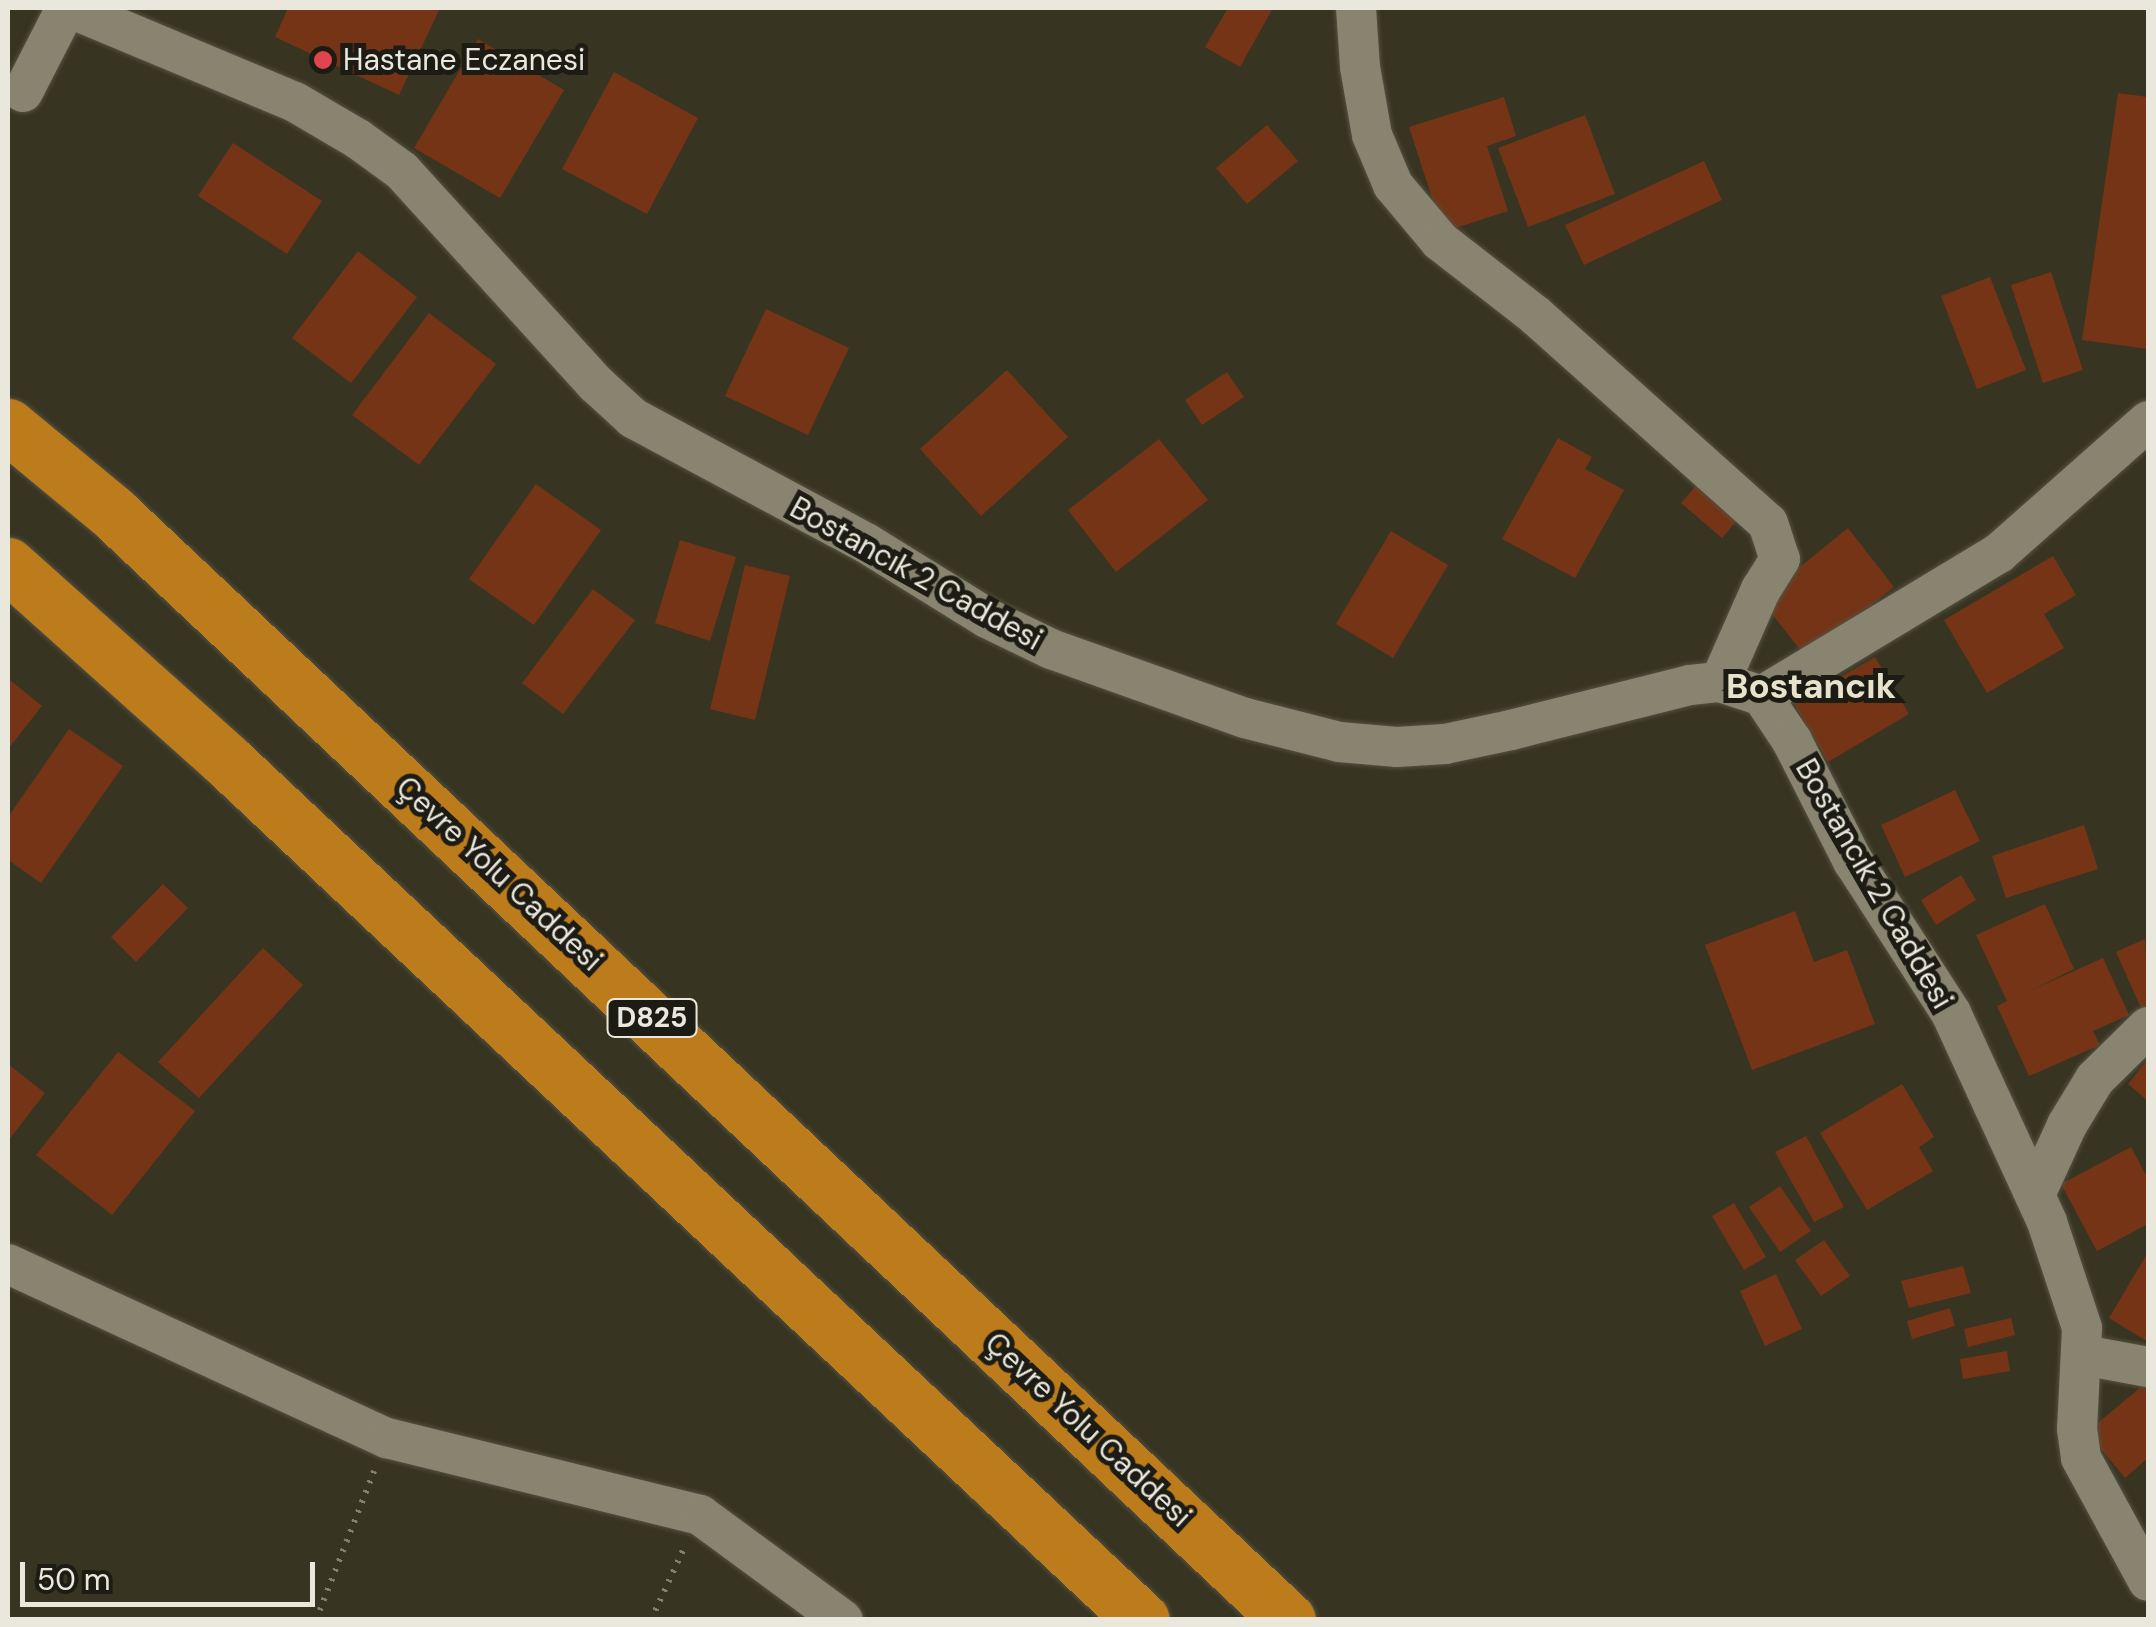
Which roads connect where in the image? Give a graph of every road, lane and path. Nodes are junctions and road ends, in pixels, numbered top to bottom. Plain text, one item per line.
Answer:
1 (68, 8) edge
2 (1356, 8) edge
3 (23, 92) dead end
4 (2148, 421) edge
5 (8, 426) edge
6 (8, 565) edge
7 (1720, 682) junction
8 (1762, 696) junction
9 (2148, 1027) edge
10 (2035, 1195) junction
11 (8, 1264) edge
12 (2083, 1355) junction
13 (2148, 1367) edge
14 (387, 1438) junction
15 (700, 1514) junction
16 (2148, 1582) edge
17 (316, 1620) edge
18 (651, 1620) edge
19 (843, 1620) edge
20 (1142, 1620) edge
21 (1288, 1620) edge

1 - 3 street
1 - 7 street, Bostancık 2 Caddesi
2 - 7 street
4 - 8 street
5 - 21 highway, Çevre Yolu Caddesi / D825
6 - 20 highway
7 - 8 street, Bostancık 2 Caddesi
8 - 10 street, Bostancık 2 Caddesi
9 - 10 street
10 - 12 street, Bostancık 2 Caddesi
11 - 14 street
12 - 13 street
12 - 16 street, Bostancık 2 Caddesi
14 - 15 street
14 - 17 path
15 - 18 path
15 - 19 street

